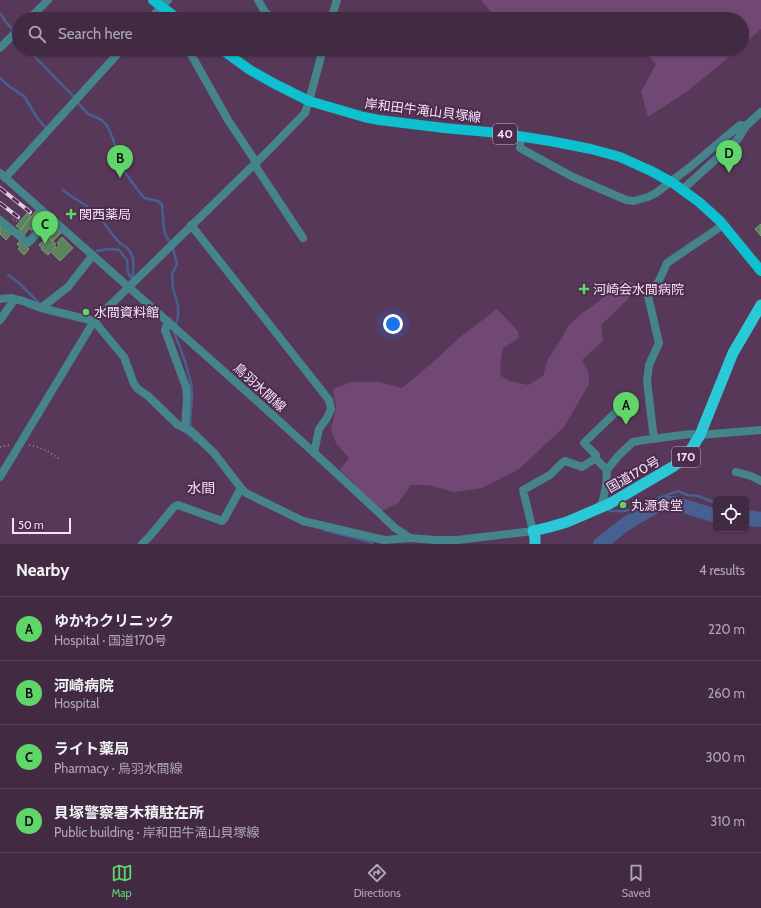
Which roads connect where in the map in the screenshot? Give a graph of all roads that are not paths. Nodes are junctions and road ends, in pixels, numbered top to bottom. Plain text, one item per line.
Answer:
1 (48, 0) edge
2 (153, 0) edge
3 (258, 0) edge
4 (337, 0) edge
5 (165, 4) edge
6 (36, 12) edge
7 (157, 12) edge
8 (172, 12) edge
9 (265, 12) edge
10 (334, 12) edge
11 (12, 36) edge
12 (0, 48) edge
13 (115, 56) edge
14 (192, 56) edge
15 (231, 56) edge
16 (321, 56) edge
17 (310, 100) junction
18 (761, 112) edge
19 (746, 126) junction
20 (520, 137) junction
21 (255, 163) junction
22 (3, 175) edge
23 (682, 190) junction
24 (50, 218) junction
25 (0, 220) edge
26 (191, 225) junction
27 (723, 225) junction
28 (303, 238) dead end
29 (93, 255) junction
30 (761, 272) edge
31 (129, 287) junction
32 (0, 299) edge
33 (15, 299) junction
34 (761, 305) edge
35 (41, 308) junction
36 (0, 320) edge
37 (94, 321) junction
38 (168, 321) junction
39 (625, 403) dead end
40 (185, 428) junction
41 (761, 430) edge
42 (700, 435) junction
43 (654, 439) junction
44 (314, 452) junction
45 (596, 460) junction
46 (607, 470) junction
47 (736, 472) dead end
48 (0, 476) edge
49 (761, 481) edge
50 (241, 488) junction
51 (599, 509) junction
52 (534, 537) edge
53 (410, 538) junction
54 (142, 544) edge

1 - 6 street
2 - 5 main road
3 - 9 street
4 - 10 street
5 - 7 street
5 - 8 main road
11 - 12 street
13 - 22 street
14 - 21 street
15 - 17 main road, 岸和田牛滝山貝塚線 / 40
16 - 17 street
17 - 20 main road, 岸和田牛滝山貝塚線 / 40
17 - 21 street
18 - 19 street
19 - 20 street
19 - 23 street
20 - 23 main road, 岸和田牛滝山貝塚線 / 40
21 - 26 street
21 - 28 street
22 - 24 street, 鳥羽水間線
23 - 27 main road, 岸和田牛滝山貝塚線 / 40
24 - 25 street
24 - 29 street, 鳥羽水間線
26 - 31 street
26 - 44 street
27 - 30 main road, 岸和田牛滝山貝塚線 / 40
27 - 43 street
29 - 31 street, 鳥羽水間線
29 - 35 street
31 - 37 street
31 - 38 street, 鳥羽水間線
32 - 33 street
33 - 35 street
33 - 36 street
34 - 42 highway, 国道170号 / 170
35 - 37 street
37 - 40 street
37 - 48 street
38 - 40 street
38 - 44 street, 鳥羽水間線
39 - 45 street
40 - 50 street
41 - 42 street
42 - 43 street
42 - 51 highway, 国道170号 / 170
43 - 46 street
44 - 53 street, 鳥羽水間線
45 - 46 street
45 - 52 street
46 - 51 street
47 - 49 street
50 - 53 street
50 - 54 street
51 - 52 highway, 国道170号 / 170
52 - 53 street

